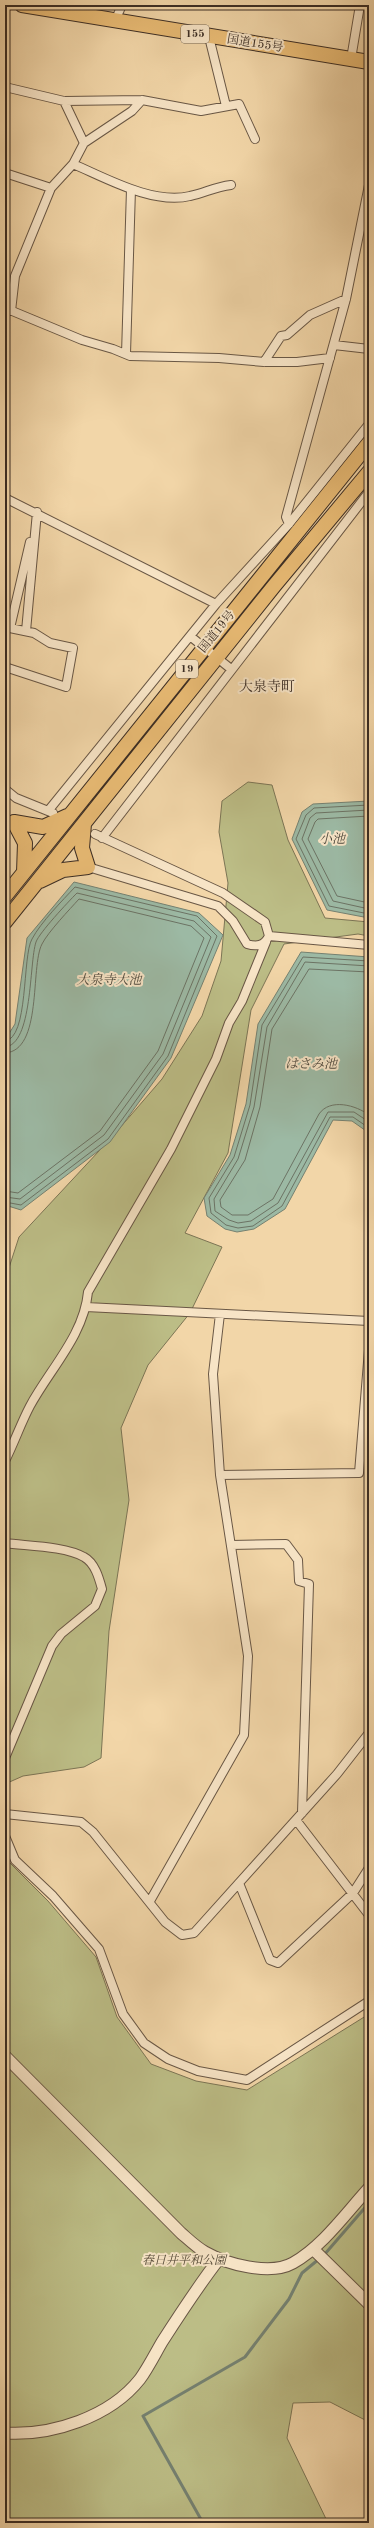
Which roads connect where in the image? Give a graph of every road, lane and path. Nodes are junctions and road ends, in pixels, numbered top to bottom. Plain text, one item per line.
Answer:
1 (6, 5) edge
2 (22, 5) edge
3 (122, 5) edge
4 (360, 5) edge
5 (5, 11) edge
6 (115, 21) junction
7 (210, 37) junction
8 (351, 59) junction
9 (369, 62) edge
10 (5, 88) edge
11 (142, 100) junction
12 (64, 101) junction
13 (226, 106) junction
14 (255, 139) dead end
15 (84, 143) junction
16 (73, 164) junction
17 (5, 173) edge
18 (231, 185) dead end
19 (369, 185) edge
20 (51, 188) junction
21 (131, 189) junction
22 (346, 299) junction
23 (8, 310) edge
24 (334, 345) junction
25 (369, 349) edge
26 (126, 354) junction
27 (330, 358) junction
28 (264, 362) junction
29 (369, 424) edge
30 (369, 443) edge
31 (369, 472) edge
32 (369, 492) edge
33 (5, 498) edge
34 (37, 512) junction
35 (288, 524) junction
36 (216, 604) junction
37 (7, 627) edge
38 (26, 631) junction
39 (190, 636) junction
40 (204, 648) junction
41 (217, 658) junction
42 (5, 667) edge
43 (231, 670) junction
44 (5, 790) edge
45 (69, 815) junction
46 (10, 819) edge
47 (84, 824) junction
48 (88, 867) junction
49 (24, 872) junction
50 (36, 883) junction
51 (5, 896) edge
52 (5, 922) edge
53 (267, 939) junction
54 (369, 944) edge
55 (86, 1307) junction
56 (220, 1314) junction
57 (369, 1321) edge
58 (369, 1350) edge
59 (5, 1461) edge
60 (220, 1476) junction
61 (5, 1543) edge
62 (231, 1545) junction
63 (369, 1733) edge
64 (5, 1758) edge
65 (302, 1813) junction
66 (5, 1814) edge
67 (296, 1820) junction
68 (5, 1836) edge
69 (369, 1868) edge
70 (239, 1883) junction
71 (352, 1893) junction
72 (150, 1901) junction
73 (369, 1915) edge
74 (369, 2001) edge
75 (5, 2056) edge
76 (369, 2188) edge
77 (312, 2249) junction
78 (219, 2259) junction
79 (369, 2304) edge
80 (5, 2433) edge

1 - 5 street
2 - 6 highway, 国道155号 / 155
3 - 6 street
4 - 8 street
6 - 7 highway, 国道155号 / 155
7 - 8 highway, 国道155号 / 155
7 - 13 street
8 - 9 highway, 国道155号 / 155
10 - 12 street
11 - 12 street
11 - 13 street
11 - 15 street
12 - 15 street
13 - 14 street
15 - 16 street
16 - 20 street
16 - 21 street
17 - 20 street
18 - 21 street
19 - 22 street
20 - 23 street
21 - 26 street
22 - 24 street
22 - 28 street
23 - 26 street
24 - 25 street
24 - 27 street
26 - 28 street
27 - 28 street
27 - 35 street
29 - 35 street
30 - 40 highway, 国道19号 / 19
31 - 41 highway, 国道19号 / 19
32 - 43 street
33 - 34 street
34 - 36 street
34 - 37 street
34 - 38 street
35 - 36 street
36 - 39 street
37 - 38 street
38 - 42 street
39 - 40 street
39 - 44 street
40 - 41 street
40 - 45 highway, 国道19号 / 19
41 - 43 street
41 - 47 highway, 国道19号 / 19
43 - 53 street
45 - 46 highway
45 - 49 highway, 国道19号 / 19
46 - 49 highway
47 - 48 highway
47 - 50 highway, 国道19号 / 19
48 - 50 highway
48 - 53 street
49 - 51 highway, 国道19号 / 19
50 - 52 highway, 国道19号 / 19
53 - 54 street
53 - 55 street
55 - 56 street
55 - 59 street
56 - 57 street
56 - 60 street
58 - 60 street
60 - 62 street
61 - 64 street
62 - 65 street
62 - 72 street
63 - 65 street
65 - 67 street
66 - 72 street
67 - 70 street
67 - 71 street
68 - 74 street
69 - 71 street
70 - 71 street
70 - 72 street
71 - 73 street
75 - 78 street
76 - 77 street
77 - 78 street
77 - 79 street
78 - 80 street

